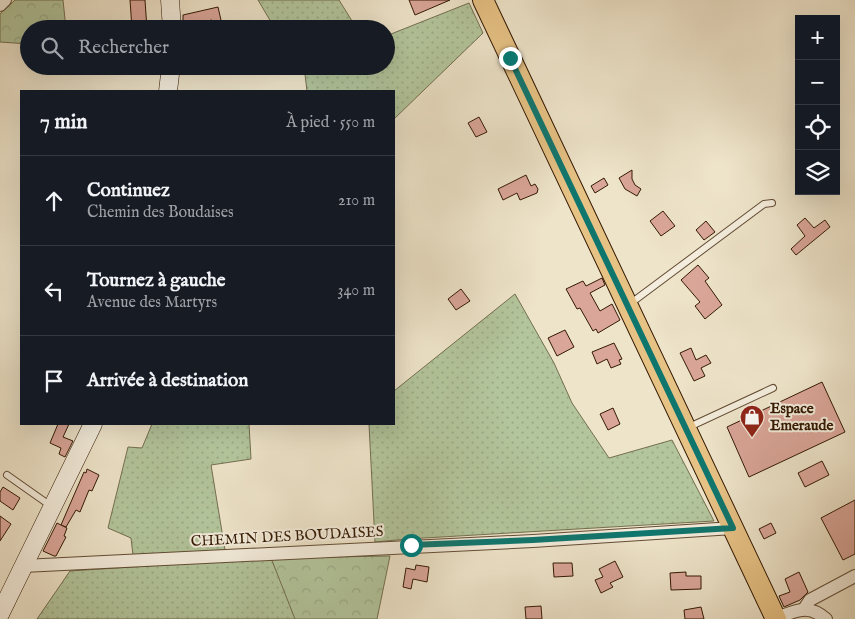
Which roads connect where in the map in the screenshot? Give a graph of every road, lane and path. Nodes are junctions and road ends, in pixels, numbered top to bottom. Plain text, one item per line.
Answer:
1 (5, 0) edge
2 (170, 0) edge
3 (483, 0) edge
4 (0, 5) edge
5 (171, 20) edge
6 (170, 75) edge
7 (168, 90) edge
8 (772, 203) dead end
9 (628, 306) junction
10 (773, 388) dead end
11 (93, 425) edge
12 (686, 429) junction
13 (7, 475) dead end
14 (52, 507) junction
15 (733, 528) junction
16 (23, 566) junction
17 (855, 576) edge
18 (804, 609) junction
19 (0, 614) edge
20 (776, 618) edge
21 (826, 619) edge

1 - 4 street
2 - 5 main road
3 - 9 main road
6 - 7 main road
8 - 9 lane
9 - 12 main road
10 - 12 lane
11 - 14 main road
12 - 15 main road
13 - 14 lane
14 - 16 main road
15 - 16 street, CHEMIN DES BOUDAISES
15 - 20 main road
16 - 19 main road
17 - 18 street
18 - 20 street
18 - 21 street

